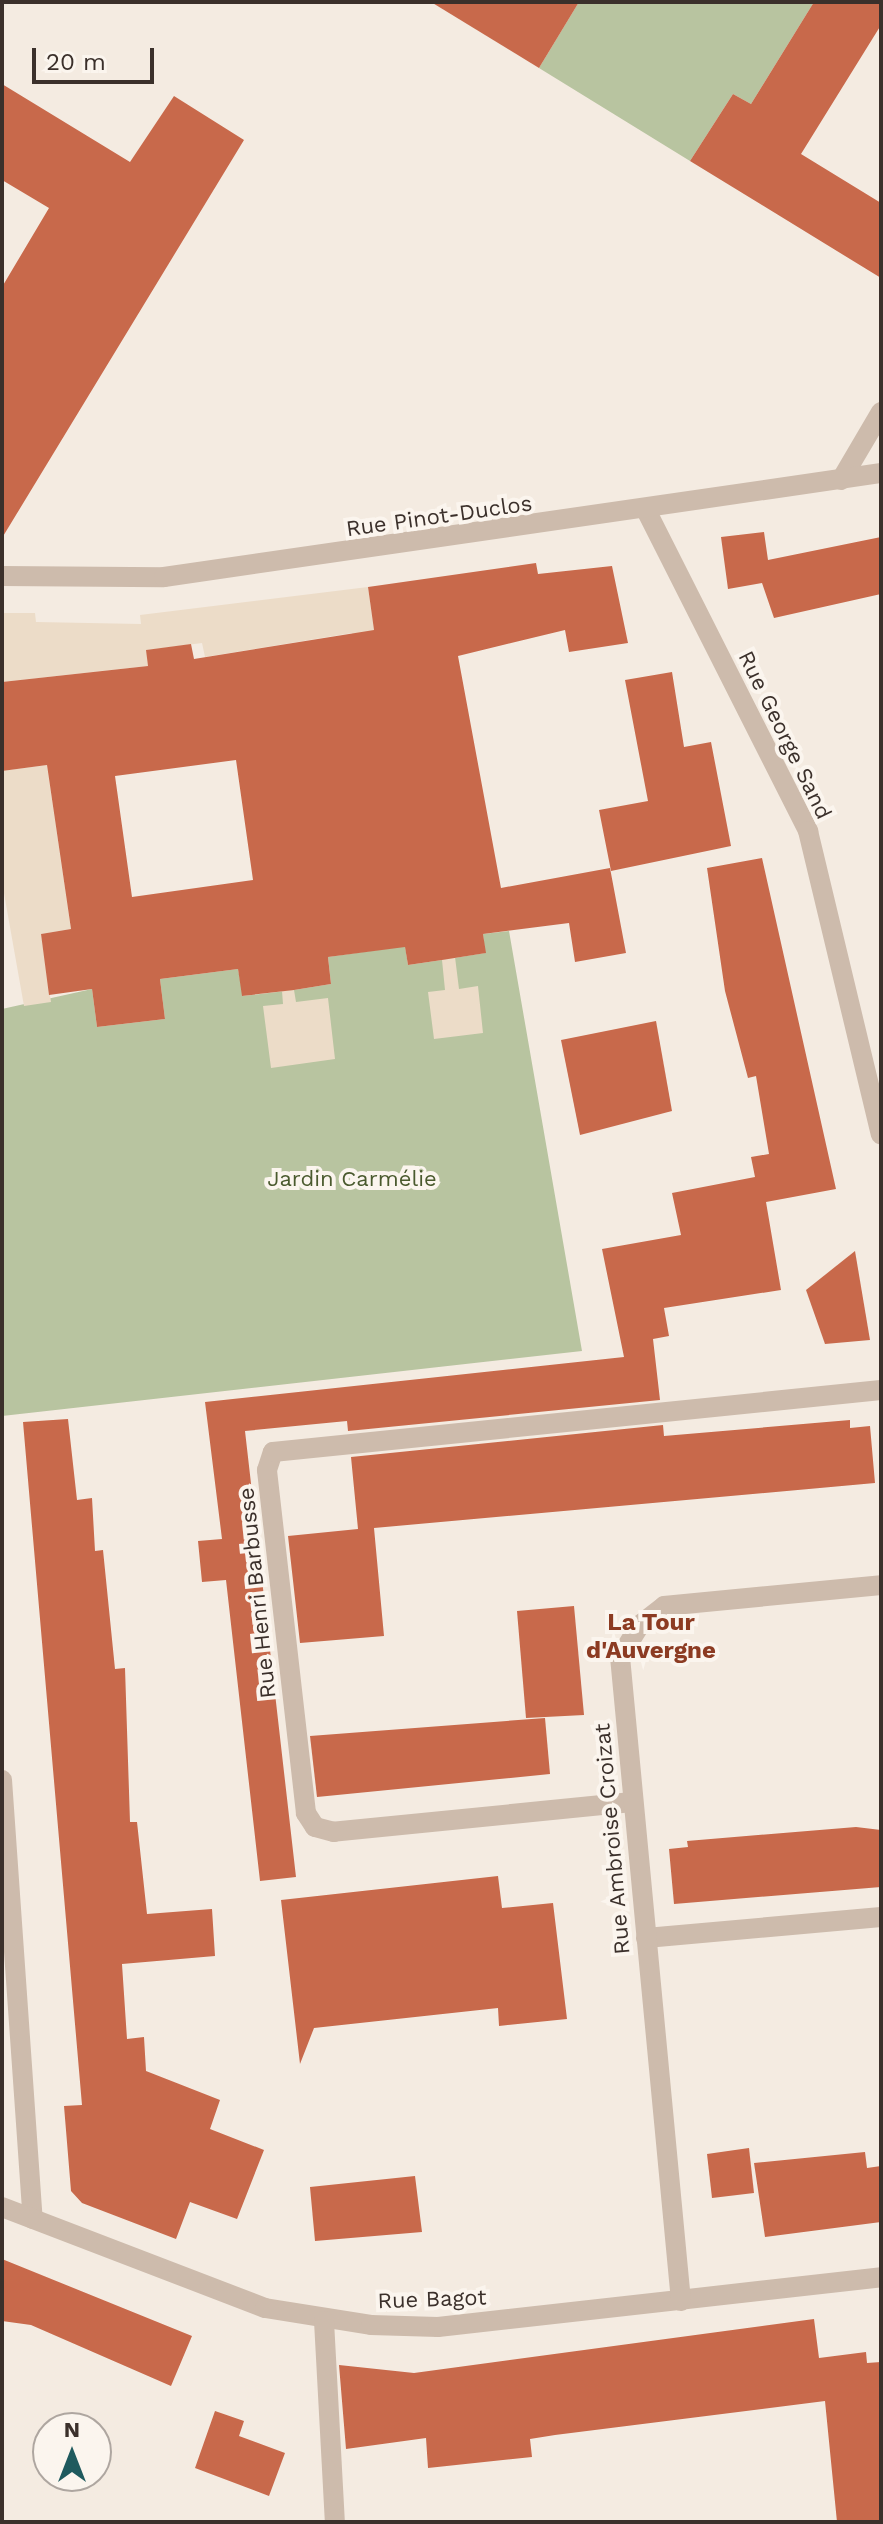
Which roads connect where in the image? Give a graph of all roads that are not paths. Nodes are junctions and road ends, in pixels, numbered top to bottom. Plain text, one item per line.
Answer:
1 (881, 412) edge
2 (881, 473) edge
3 (841, 480) junction
4 (646, 510) junction
5 (2, 576) edge
6 (881, 1134) edge
7 (881, 1390) edge
8 (881, 1585) edge
9 (2, 1780) edge
10 (632, 1802) junction
11 (881, 1917) edge
12 (646, 1938) junction
13 (2, 2207) edge
14 (33, 2219) junction
15 (881, 2277) edge
16 (681, 2301) junction
17 (324, 2321) junction
18 (335, 2522) edge

1 - 3 street
2 - 3 street, Rue Pinot-Duclos
3 - 4 street, Rue Pinot-Duclos
4 - 5 street, Rue Pinot-Duclos
4 - 6 street, Rue George Sand
7 - 10 street, Rue Henri Barbusse
8 - 10 street, Rue Ambroise Croizat
9 - 14 street
10 - 12 street, Rue Ambroise Croizat
11 - 12 street
12 - 16 street, Rue Ambroise Croizat
13 - 14 street, Rue Bagot
14 - 17 street, Rue Bagot
15 - 16 street, Rue Bagot
16 - 17 street, Rue Bagot
17 - 18 street

